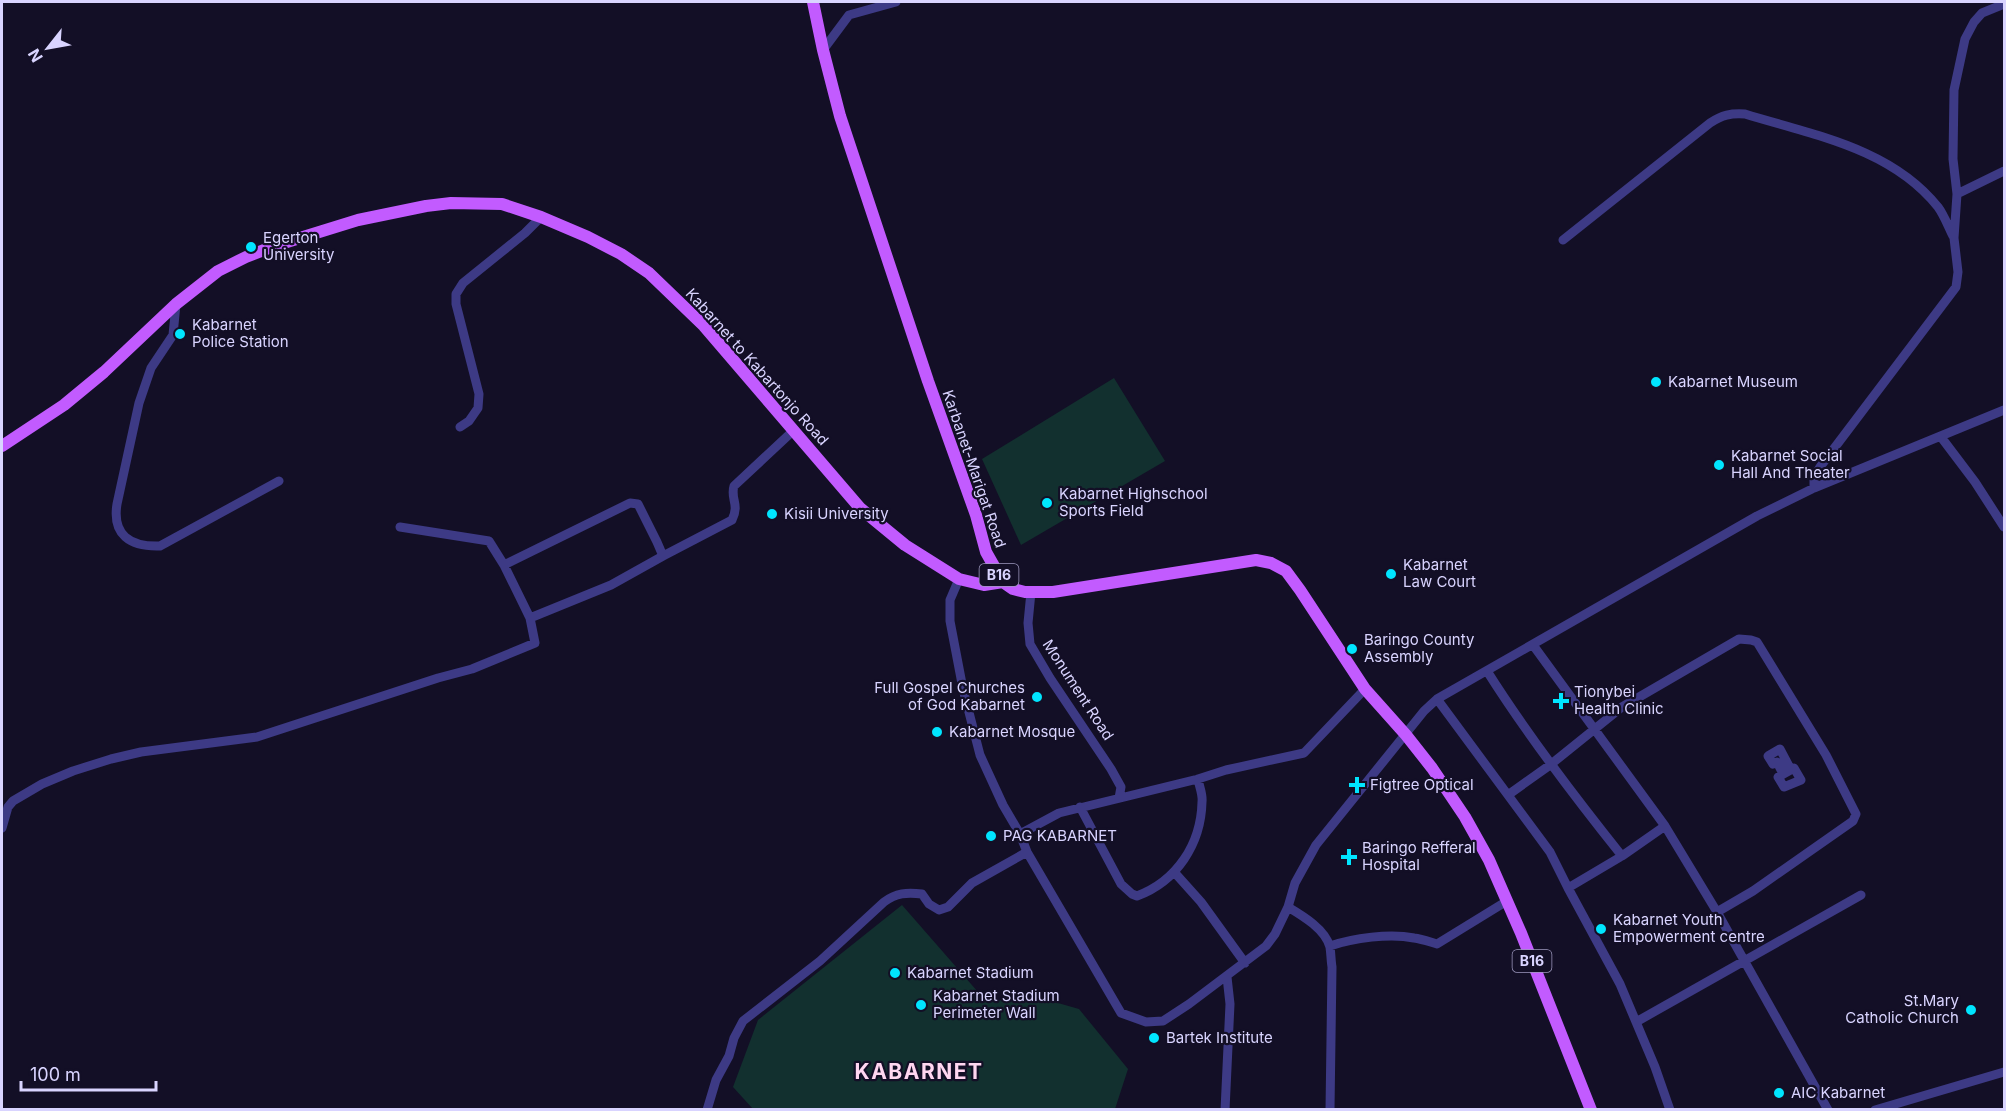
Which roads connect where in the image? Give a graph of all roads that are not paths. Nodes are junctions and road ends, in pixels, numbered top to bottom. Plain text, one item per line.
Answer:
1 (813, 2) edge
2 (896, 2) edge
3 (2004, 4) edge
4 (823, 51) junction
5 (2004, 171) edge
6 (1957, 194) junction
7 (541, 217) junction
8 (1954, 238) junction
9 (1563, 240) dead end
10 (176, 304) junction
11 (2004, 410) edge
12 (460, 427) dead end
13 (794, 430) junction
14 (1941, 437) junction
15 (2, 446) edge
16 (279, 482) dead end
17 (1814, 488) junction
18 (400, 527) dead end
19 (2004, 527) edge
20 (663, 556) junction
21 (504, 565) junction
22 (959, 579) junction
23 (1002, 582) junction
24 (1031, 592) junction
25 (530, 618) junction
26 (1533, 645) junction
27 (1487, 671) junction
28 (1365, 689) junction
29 (1437, 699) junction
30 (1594, 729) junction
31 (1406, 735) junction
32 (1550, 765) junction
33 (1198, 779) junction
34 (1508, 795) junction
35 (1119, 798) junction
36 (1080, 807) junction
37 (1665, 826) junction
38 (2, 828) edge
39 (1020, 834) junction
40 (1027, 852) junction
41 (1622, 856) junction
42 (1175, 873) junction
43 (1568, 888) junction
44 (1861, 895) dead end
45 (1507, 901) junction
46 (1288, 907) junction
47 (1717, 912) junction
48 (1330, 946) junction
49 (1743, 961) junction
50 (1245, 963) junction
51 (1227, 977) junction
52 (1636, 1022) junction
53 (2004, 1072) edge
54 (707, 1110) edge
55 (1225, 1110) edge
56 (1330, 1110) edge
57 (1591, 1110) edge
58 (1670, 1110) edge
59 (1828, 1110) edge
60 (1875, 1110) edge

1 - 4 main road, Karbanet-Marigat Road / B16
2 - 4 street
3 - 6 street
4 - 23 main road, Karbanet-Marigat Road / B16
5 - 6 street
6 - 8 street
7 - 10 main road, Kabarnet to Kabartonjo Road
7 - 12 street
7 - 13 main road, Kabarnet to Kabartonjo Road
8 - 9 street
8 - 17 street
10 - 15 main road, Kabarnet to Kabartonjo Road
10 - 16 street
11 - 14 street
13 - 20 street
13 - 22 main road, Kabarnet to Kabartonjo Road
14 - 17 street
14 - 19 street
17 - 26 street
18 - 21 street
20 - 21 street
20 - 25 street
21 - 25 street
22 - 23 main road, Kabarnet to Kabartonjo Road
22 - 39 street
23 - 24 main road, B16
24 - 28 main road, B16
24 - 35 street, Monument Road
25 - 38 street
26 - 27 street
26 - 30 street
27 - 29 street
27 - 32 street
28 - 31 main road, B16
28 - 33 street
29 - 31 street
29 - 34 street
30 - 32 street
30 - 37 street
30 - 47 street
31 - 45 main road, B16
31 - 46 street
32 - 34 street
32 - 41 street
33 - 35 street
33 - 42 street
34 - 43 street
35 - 36 street
36 - 39 street
36 - 42 street
37 - 41 street
37 - 47 street
39 - 40 street
40 - 51 street
40 - 54 street
41 - 43 street
42 - 50 street
43 - 52 street
44 - 49 street
45 - 48 street
45 - 57 main road, B16
46 - 48 street
46 - 50 street
47 - 49 street
48 - 56 street
49 - 52 street
49 - 59 street
50 - 51 street
51 - 55 street
52 - 58 street
53 - 60 street

